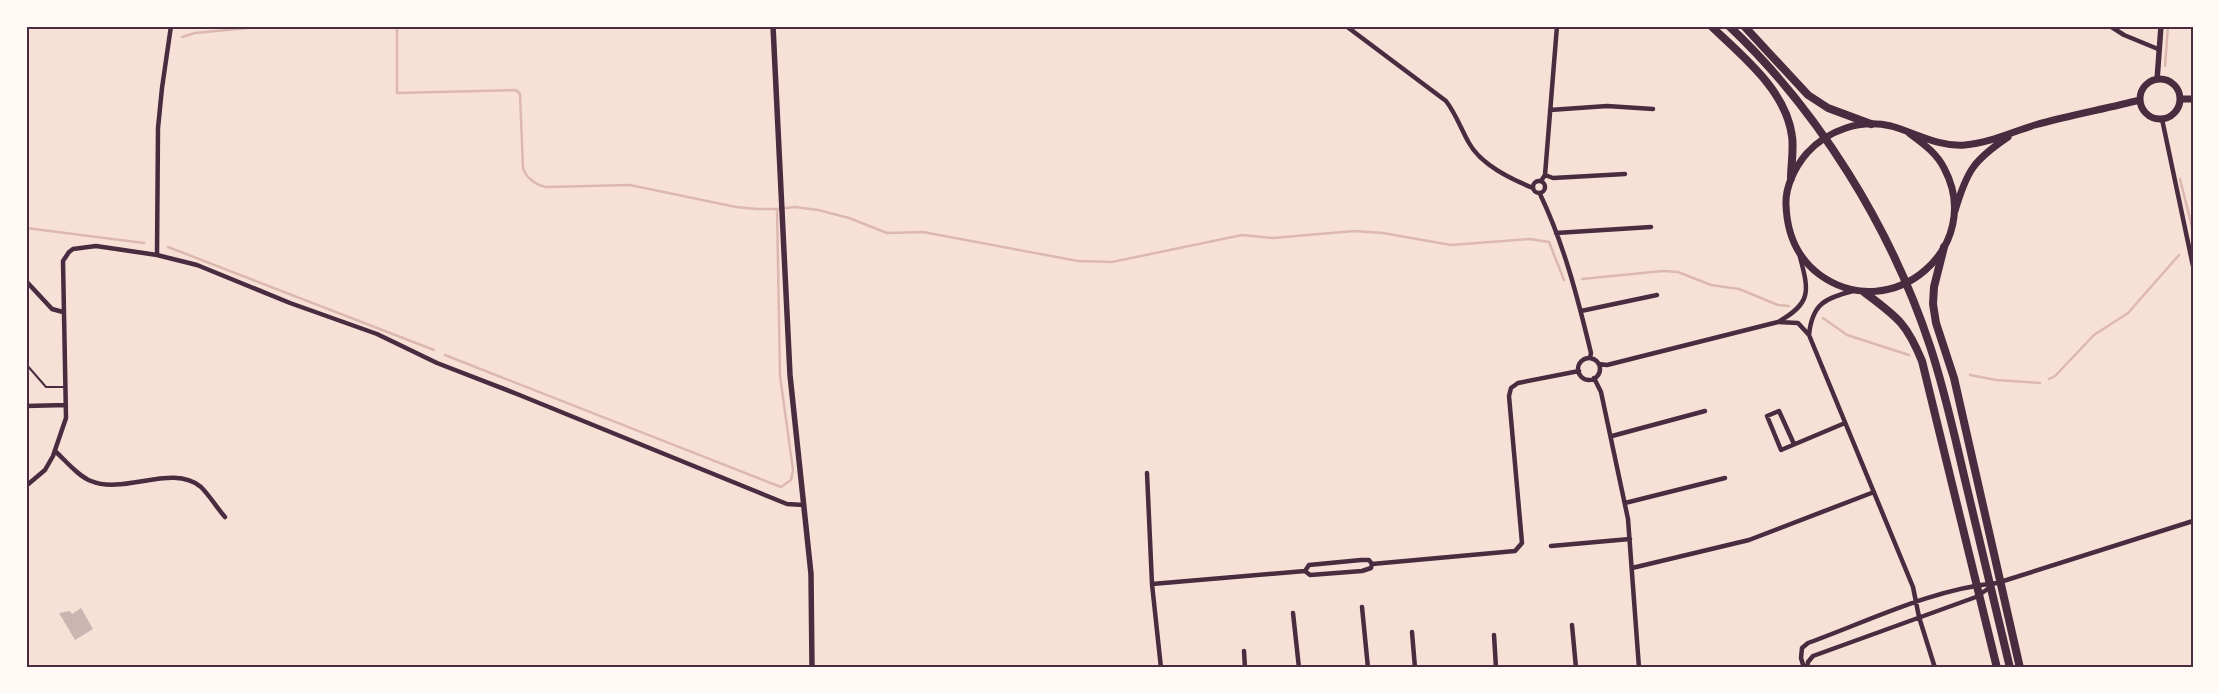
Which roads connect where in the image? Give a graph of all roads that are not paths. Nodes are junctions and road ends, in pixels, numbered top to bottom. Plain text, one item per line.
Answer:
1 (171, 26) edge
2 (773, 26) edge
3 (1346, 26) edge
4 (1557, 26) edge
5 (1711, 26) edge
6 (1729, 26) edge
7 (1744, 26) edge
8 (2110, 26) edge
9 (2161, 26) edge
10 (2158, 49) junction
11 (2157, 80) junction
12 (2180, 99) junction
13 (2193, 99) edge
14 (2140, 100) junction
15 (1653, 109) dead end
16 (1550, 110) junction
17 (2162, 119) junction
18 (1871, 124) junction
19 (2015, 132) junction
20 (1909, 133) junction
21 (1625, 174) dead end
22 (1545, 175) junction
23 (1791, 178) junction
24 (1541, 181) junction
25 (1533, 188) junction
26 (1540, 194) junction
27 (1954, 216) junction
28 (1651, 227) dead end
29 (1556, 233) junction
30 (1944, 247) junction
31 (1799, 253) junction
32 (157, 255) junction
33 (2193, 266) edge
34 (26, 281) edge
35 (1854, 291) junction
36 (1864, 292) junction
37 (1657, 295) dead end
38 (1581, 311) junction
39 (64, 312) junction
40 (1778, 322) junction
41 (1809, 335) junction
42 (1590, 358) junction
43 (26, 364) edge
44 (1599, 364) junction
45 (1579, 371) junction
46 (1594, 378) junction
47 (65, 387) junction
48 (66, 405) junction
49 (26, 406) edge
50 (1705, 412) dead end
51 (1845, 423) junction
52 (1612, 436) junction
53 (1794, 444) junction
54 (56, 451) junction
55 (1147, 473) dead end
56 (1724, 478) dead end
57 (26, 486) edge
58 (1874, 492) junction
59 (1625, 502) junction
60 (804, 505) junction
61 (225, 517) dead end
62 (2193, 522) edge
63 (1630, 539) junction
64 (1551, 546) dead end
65 (1372, 564) junction
66 (1632, 568) junction
67 (1304, 571) junction
68 (1997, 583) junction
69 (1152, 584) junction
70 (1916, 603) junction
71 (1362, 607) dead end
72 (1293, 612) dead end
73 (1919, 617) junction
74 (1572, 626) dead end
75 (1412, 632) dead end
76 (1494, 635) dead end
77 (1244, 651) dead end
78 (812, 668) edge
79 (1161, 668) edge
80 (1245, 668) edge
81 (1299, 668) edge
82 (1368, 668) edge
83 (1415, 668) edge
84 (1496, 668) edge
85 (1576, 668) edge
86 (1639, 668) edge
87 (1805, 668) edge
88 (1935, 668) edge
89 (1997, 668) edge
90 (2010, 668) edge
91 (2020, 668) edge

1 - 32 street
2 - 60 street
3 - 25 street
4 - 16 street
5 - 23 highway
6 - 90 highway
7 - 18 highway
8 - 10 street
9 - 10 street
10 - 11 street
11 - 12 main road
11 - 14 main road
12 - 13 main road
12 - 17 main road
14 - 17 main road
14 - 19 main road
15 - 16 street
16 - 22 street
17 - 33 street
18 - 20 main road
18 - 23 main road
19 - 20 main road
19 - 27 main road
20 - 27 main road
21 - 22 street
22 - 24 street
23 - 31 main road
24 - 25 street
24 - 26 street
25 - 26 street
26 - 29 street
27 - 30 main road
28 - 29 street
29 - 38 street
30 - 36 main road
30 - 91 highway
31 - 35 main road
31 - 40 street
32 - 39 street
32 - 60 street
34 - 39 street
35 - 36 main road
35 - 41 street
36 - 89 highway
37 - 38 street
38 - 42 street
39 - 47 street
40 - 41 street
40 - 44 street
41 - 51 street
42 - 44 street
42 - 45 street
43 - 47 lane
44 - 46 street
45 - 46 street
45 - 65 street
46 - 52 street
47 - 48 street
48 - 49 street
48 - 54 street
50 - 52 street
51 - 53 street
51 - 58 street
52 - 59 street
53 - 53 street
54 - 57 street
54 - 61 street
55 - 69 street
56 - 59 street
58 - 66 street
58 - 70 street
59 - 63 street
60 - 78 street
62 - 68 street
63 - 64 street
63 - 66 street
65 - 67 street
65 - 67 street
66 - 86 street
67 - 69 street
68 - 70 street
68 - 73 street
69 - 79 street
70 - 73 street
70 - 87 street
71 - 82 street
72 - 81 street
73 - 87 street
73 - 88 street
74 - 85 street
75 - 83 street
76 - 84 street
77 - 80 street

